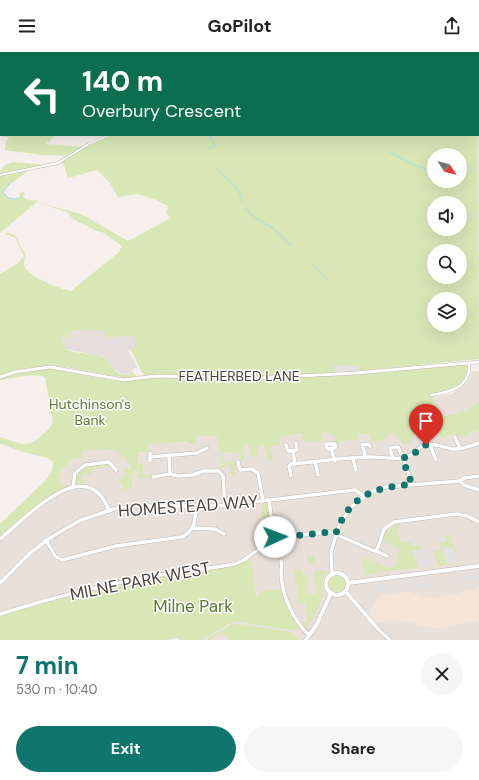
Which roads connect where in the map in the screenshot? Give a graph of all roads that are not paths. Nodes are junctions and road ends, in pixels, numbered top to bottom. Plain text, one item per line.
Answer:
1 (108, 136) edge
2 (0, 175) edge
3 (479, 362) edge
4 (469, 363) junction
5 (0, 377) edge
6 (432, 395) dead end
7 (455, 437) dead end
8 (479, 443) edge
9 (296, 444) dead end
10 (286, 445) dead end
11 (430, 445) junction
12 (370, 446) dead end
13 (207, 448) dead end
14 (331, 448) dead end
15 (460, 448) junction
16 (293, 451) junction
17 (150, 452) dead end
18 (401, 454) dead end
19 (169, 455) junction
20 (150, 457) junction
21 (366, 458) junction
22 (393, 458) junction
23 (402, 458) junction
24 (353, 460) junction
25 (436, 460) dead end
26 (150, 461) dead end
27 (334, 461) junction
28 (238, 462) dead end
29 (315, 462) junction
30 (295, 464) junction
31 (116, 470) dead end
32 (356, 470) dead end
33 (170, 474) junction
34 (318, 475) dead end
35 (153, 476) dead end
36 (290, 476) dead end
37 (479, 476) edge
38 (460, 481) junction
39 (412, 484) junction
40 (73, 488) junction
41 (479, 490) edge
42 (364, 496) junction
43 (269, 500) junction
44 (263, 501) junction
45 (225, 506) junction
46 (196, 507) junction
47 (109, 511) junction
48 (479, 522) edge
49 (193, 528) junction
50 (335, 533) junction
51 (224, 534) dead end
52 (274, 538) junction
53 (0, 539) edge
54 (46, 540) junction
55 (376, 551) junction
56 (386, 556) dead end
57 (281, 561) dead end
58 (479, 566) edge
59 (332, 572) junction
60 (348, 582) junction
61 (0, 584) edge
62 (346, 592) junction
63 (330, 593) junction
64 (0, 614) edge
65 (308, 638) edge
66 (390, 640) edge

1 - 2 street
3 - 4 street, FEATHERBED LANE
4 - 5 street, FEATHERBED LANE
4 - 6 street
7 - 15 street
8 - 15 street
9 - 16 street
10 - 16 street
11 - 15 street
11 - 23 street
11 - 25 street
12 - 21 street
13 - 19 street
14 - 27 street
16 - 30 street
17 - 20 street
18 - 22 street
19 - 20 street
19 - 33 street
20 - 26 street
21 - 22 street
21 - 24 street
22 - 23 street
23 - 39 street
24 - 27 street
24 - 32 street
27 - 29 street
28 - 44 street
29 - 30 street
29 - 34 street
30 - 36 street
31 - 40 street
33 - 35 street
33 - 45 street
37 - 38 street
38 - 39 street
38 - 41 street
39 - 42 street
40 - 47 street
40 - 53 street
42 - 43 street, HOMESTEAD WAY
42 - 50 street
43 - 44 street, HOMESTEAD WAY
43 - 52 street
44 - 45 street, HOMESTEAD WAY
45 - 46 street, HOMESTEAD WAY
46 - 47 street, HOMESTEAD WAY
46 - 49 street
47 - 54 street, HOMESTEAD WAY
48 - 55 street
49 - 51 street
49 - 54 street
50 - 52 street
50 - 55 street
50 - 59 street
52 - 64 street, MILNE PARK WEST
54 - 61 street, HOMESTEAD WAY
55 - 56 street
57 - 65 street
58 - 60 street
59 - 60 street
59 - 63 street
60 - 62 street
62 - 63 street
62 - 66 street
63 - 65 street

